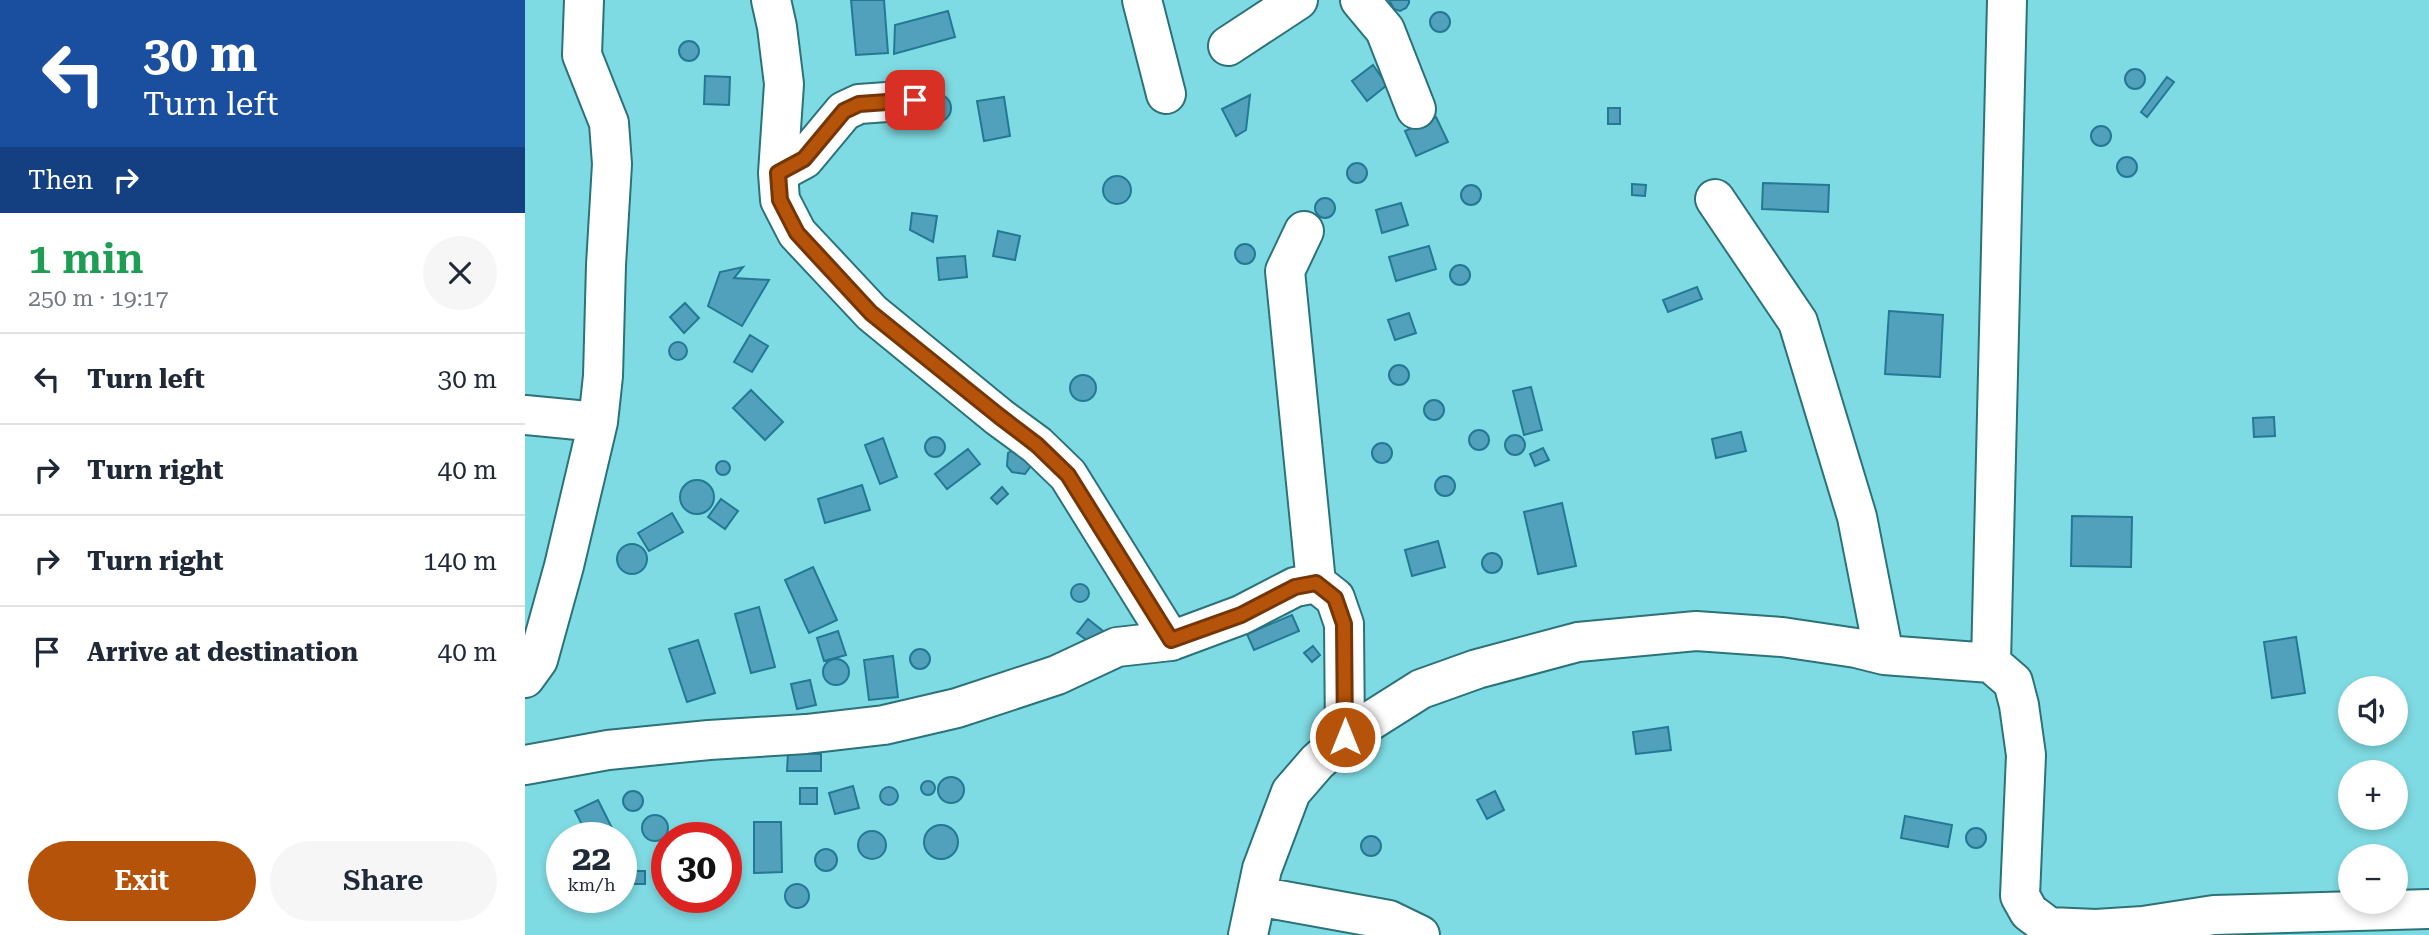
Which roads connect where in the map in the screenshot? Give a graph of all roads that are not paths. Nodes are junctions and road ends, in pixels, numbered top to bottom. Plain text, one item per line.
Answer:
1 (584, 0) edge
2 (771, 0) edge
3 (1142, 0) edge
4 (1298, 0) edge
5 (1360, 0) edge
6 (2007, 0) edge
7 (1229, 46) dead end
8 (1166, 94) dead end
9 (915, 100) dead end
10 (1416, 109) dead end
11 (778, 173) junction
12 (1715, 199) dead end
13 (1304, 231) dead end
14 (525, 415) edge
15 (598, 422) junction
16 (1316, 583) junction
17 (1171, 640) junction
18 (1884, 655) junction
19 (1991, 663) junction
20 (525, 678) edge
21 (1345, 737) junction
22 (525, 765) edge
23 (1257, 896) junction
24 (2021, 896) junction
25 (2429, 909) edge
26 (1248, 935) edge
27 (1420, 935) edge
28 (2008, 935) edge

1 - 15 street
2 - 11 street
3 - 8 street
4 - 7 street
5 - 10 street
6 - 19 street
9 - 11 street
11 - 17 street
12 - 18 street
13 - 16 street
14 - 15 street
15 - 20 street
16 - 17 street
16 - 21 street
17 - 22 street
18 - 19 street
18 - 21 street
19 - 24 street
21 - 23 street
23 - 26 street
23 - 27 street
24 - 25 street
24 - 28 street

